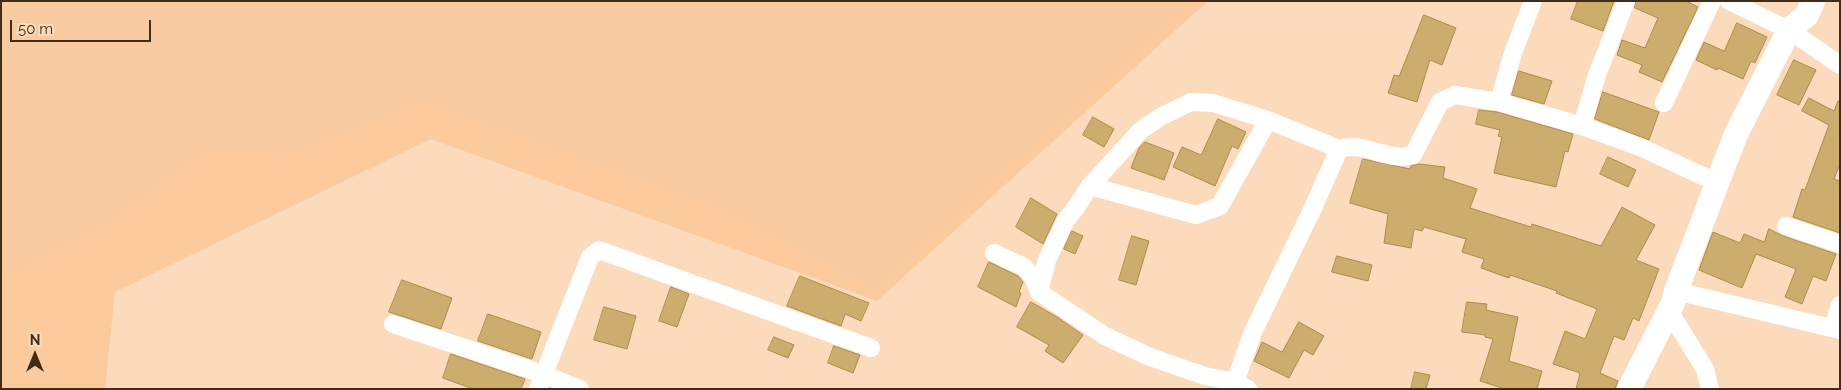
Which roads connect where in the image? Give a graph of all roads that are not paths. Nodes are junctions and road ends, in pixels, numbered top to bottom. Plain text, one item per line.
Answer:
1 (1533, 1) edge
2 (1626, 1) edge
3 (1712, 1) edge
4 (1729, 1) edge
5 (1813, 1) edge
6 (1789, 30) junction
7 (1840, 65) edge
8 (1499, 102) junction
9 (1664, 103) dead end
10 (1268, 120) junction
11 (1582, 126) junction
12 (1339, 149) junction
13 (1718, 183) junction
14 (1090, 186) junction
15 (1786, 226) dead end
16 (1840, 244) edge
17 (994, 253) dead end
18 (1039, 292) junction
19 (1672, 301) junction
20 (1840, 305) edge
21 (393, 324) dead end
22 (1836, 329) edge
23 (871, 348) dead end
24 (541, 382) edge
25 (1203, 382) edge
26 (1242, 385) edge
27 (580, 389) edge
28 (1629, 389) edge
29 (1710, 389) edge

1 - 8 street
2 - 11 street
3 - 9 street
4 - 6 street
5 - 6 street
6 - 7 street
6 - 13 street
8 - 11 street
8 - 12 street
10 - 12 street
10 - 14 street
10 - 14 street
11 - 13 street
12 - 26 street
13 - 19 street
14 - 18 street
15 - 16 street
17 - 18 street
18 - 25 street
19 - 22 street
19 - 28 street
19 - 29 street
20 - 22 street
21 - 24 street
23 - 24 street
24 - 27 street
25 - 26 street

